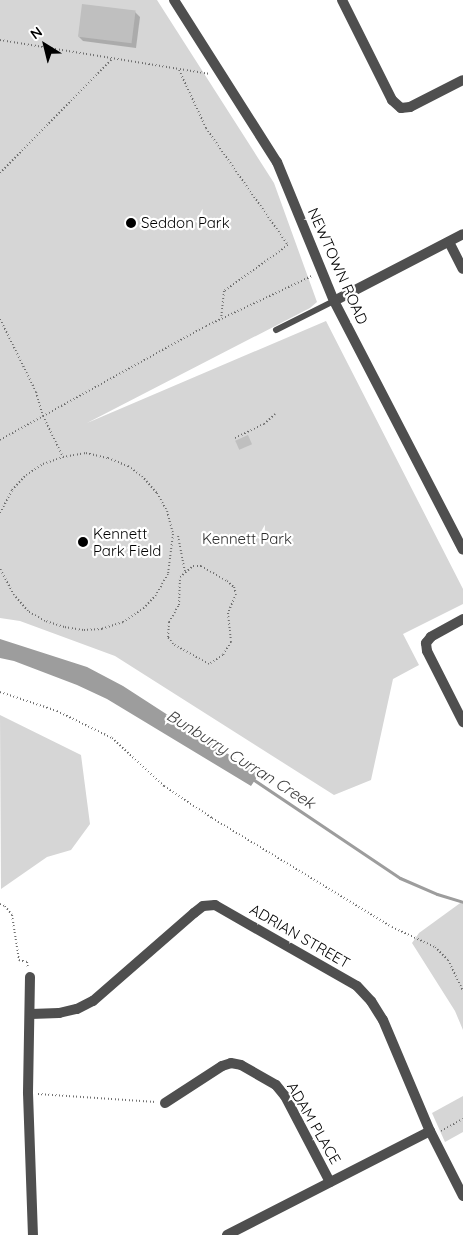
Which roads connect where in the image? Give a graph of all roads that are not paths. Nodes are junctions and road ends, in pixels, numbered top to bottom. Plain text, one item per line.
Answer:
1 (174, 0) edge
2 (342, 0) edge
3 (463, 80) edge
4 (463, 234) edge
5 (449, 242) junction
6 (463, 269) edge
7 (334, 301) junction
8 (276, 330) dead end
9 (463, 550) edge
10 (463, 620) edge
11 (463, 722) edge
12 (30, 977) road end
13 (31, 1014) junction
14 (164, 1103) road end
15 (431, 1133) junction
16 (330, 1182) junction
17 (463, 1196) edge
18 (33, 1235) edge
19 (227, 1235) edge

1 - 7 street, NEWTOWN ROAD
2 - 3 street
4 - 5 street
5 - 6 street
5 - 7 street
7 - 8 lane
7 - 9 street, NEWTOWN ROAD
10 - 11 street
12 - 13 street
13 - 15 street, ADRIAN STREET
13 - 18 street
14 - 16 street, ADAM PLACE
15 - 16 street
15 - 17 street, ADRIAN STREET
16 - 19 street

